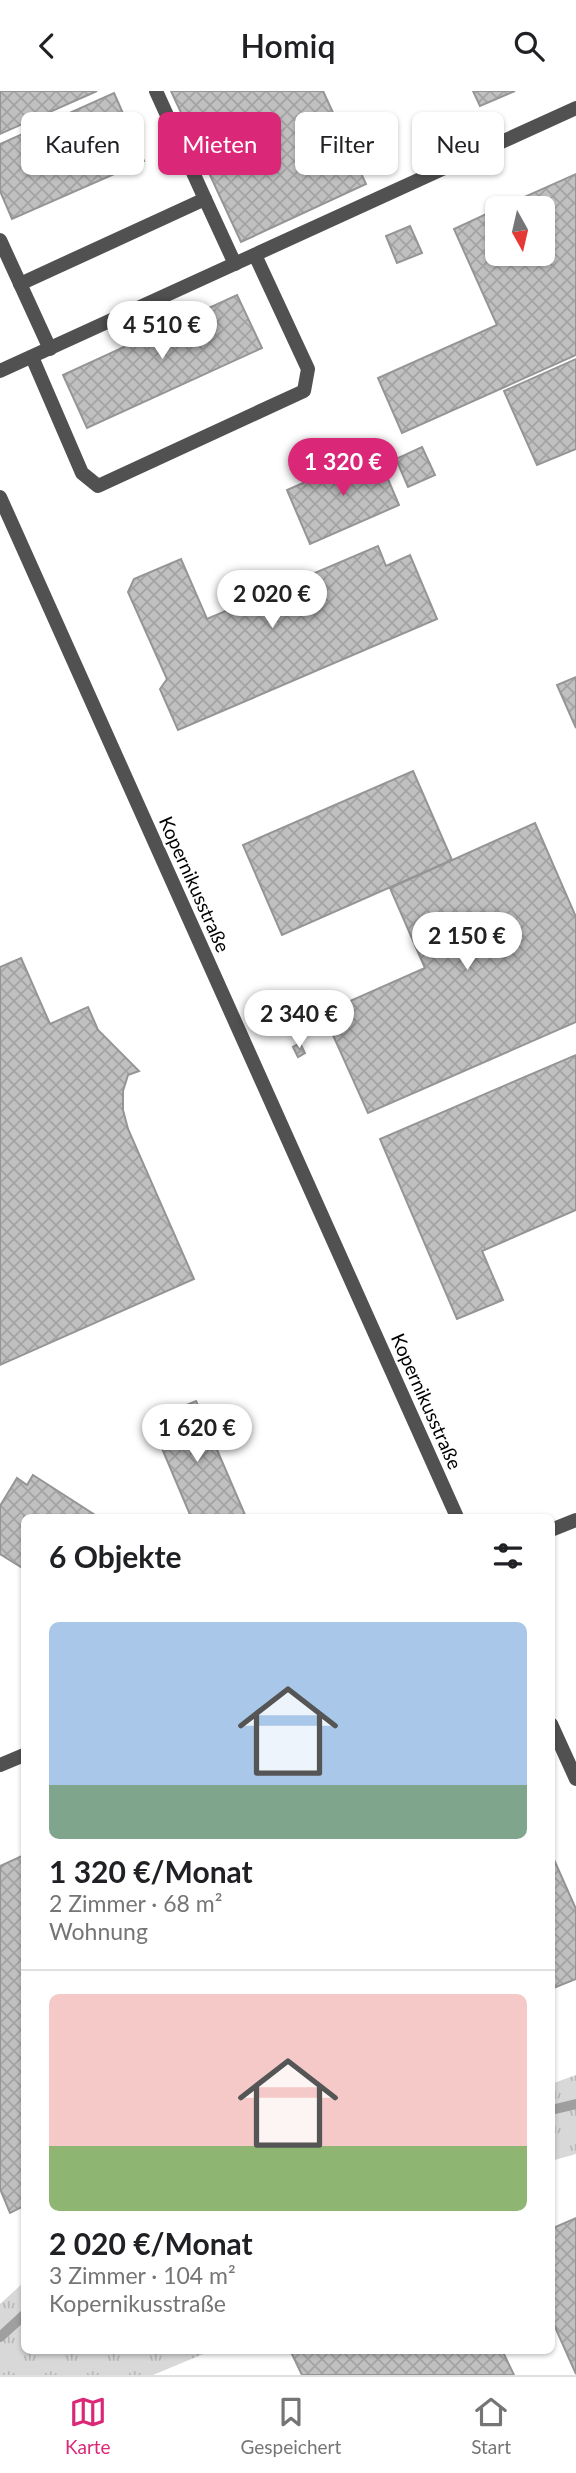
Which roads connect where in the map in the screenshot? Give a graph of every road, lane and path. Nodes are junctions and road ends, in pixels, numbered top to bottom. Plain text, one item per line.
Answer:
1 (156, 91) edge
2 (576, 108) edge
3 (205, 199) junction
4 (0, 240) edge
5 (255, 255) junction
6 (235, 264) junction
7 (20, 284) junction
8 (50, 349) junction
9 (32, 357) junction
10 (0, 371) edge
11 (0, 496) edge
12 (456, 1514) edge
13 (576, 1520) edge
14 (555, 1528) edge
15 (555, 1733) edge
16 (21, 1756) edge
17 (0, 1765) edge
18 (576, 1779) edge

1 - 3 street
2 - 5 street
3 - 6 street
3 - 7 street
4 - 7 street
5 - 6 street
5 - 9 street
6 - 8 street
7 - 8 street
8 - 9 street
9 - 10 street
11 - 12 street, Kopernikusstraße
13 - 14 street
15 - 18 street
16 - 17 street

